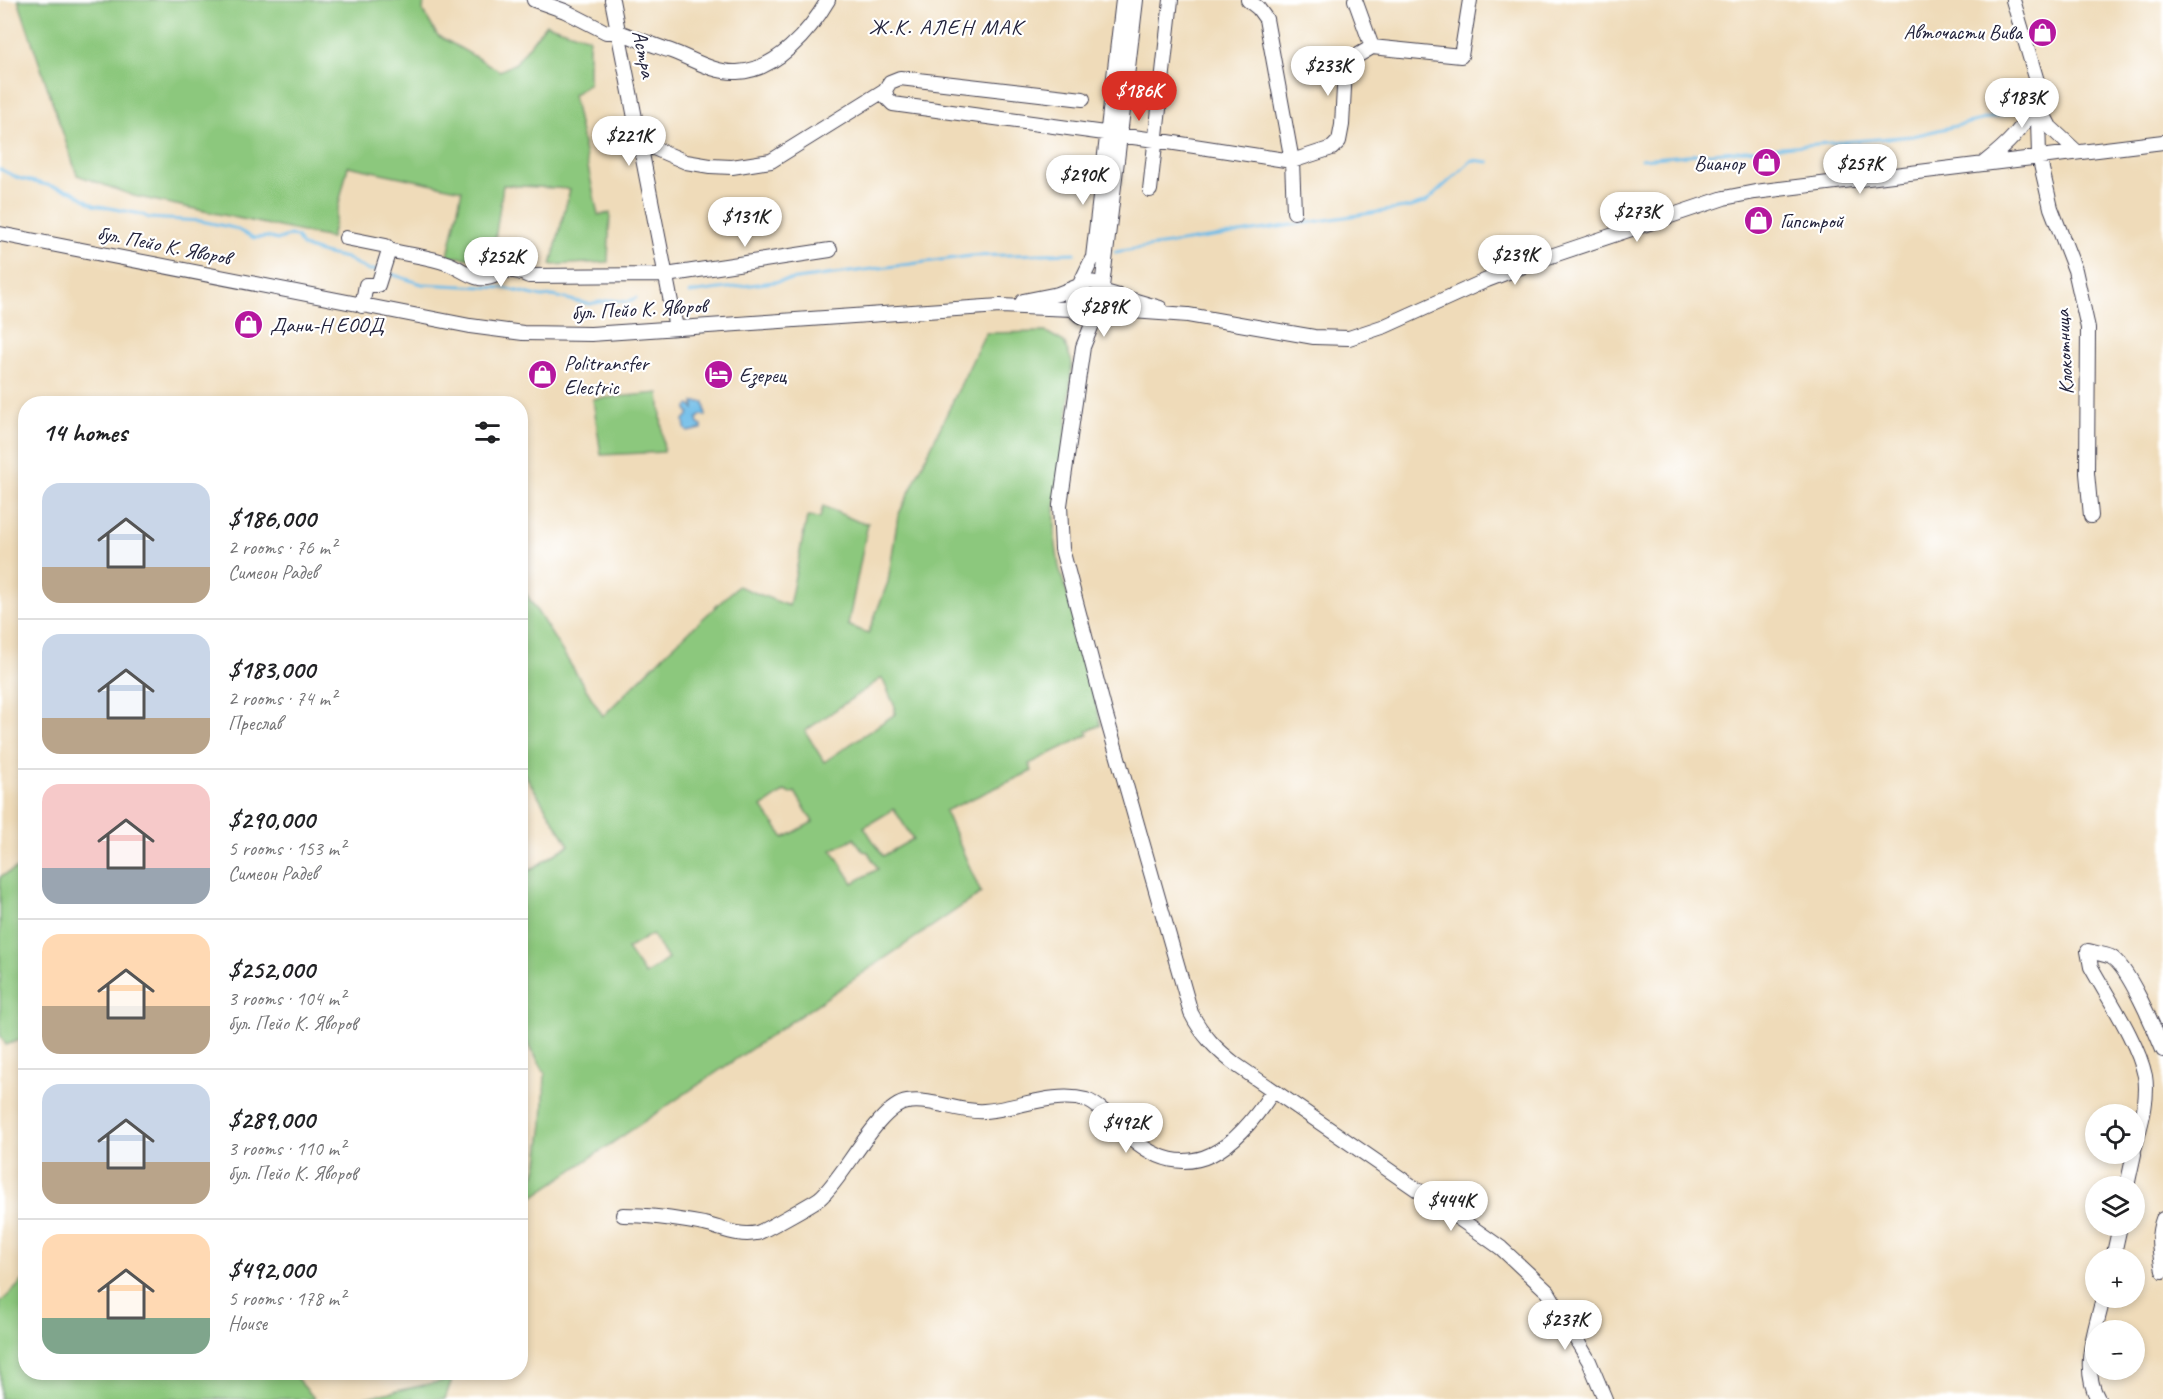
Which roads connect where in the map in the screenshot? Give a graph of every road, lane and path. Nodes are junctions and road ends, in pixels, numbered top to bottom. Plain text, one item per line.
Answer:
1 (534, 0) edge
2 (612, 0) edge
3 (828, 0) edge
4 (1124, 0) edge
5 (1136, 0) edge
6 (1171, 0) edge
7 (1248, 0) edge
8 (1355, 0) edge
9 (1470, 0) edge
10 (2013, 0) edge
11 (619, 32) junction
12 (1371, 47) junction
13 (885, 90) junction
14 (1083, 99) dead end
15 (2037, 102) junction
16 (1113, 135) junction
17 (1155, 140) junction
18 (640, 142) junction
19 (2163, 142) edge
20 (2076, 152) junction
21 (2039, 156) junction
22 (1292, 161) junction
23 (1982, 164) junction
24 (1150, 190) dead end
25 (1294, 213) dead end
26 (0, 234) edge
27 (346, 238) dead end
28 (830, 250) dead end
29 (388, 255) junction
30 (666, 275) junction
31 (1078, 286) junction
32 (1103, 290) junction
33 (362, 306) junction
34 (1000, 306) junction
35 (1075, 312) junction
36 (1100, 313) junction
37 (1188, 315) junction
38 (675, 328) junction
39 (1083, 347) junction
40 (2091, 516) dead end
41 (2163, 1050) edge
42 (1273, 1091) junction
43 (2144, 1104) edge
44 (623, 1215) dead end
45 (2163, 1219) edge
46 (2163, 1270) edge
47 (2100, 1308) edge
48 (1605, 1399) edge
49 (2098, 1399) edge

1 - 11 street
2 - 11 street, Астра
3 - 11 street
4 - 16 street
5 - 16 street
6 - 17 street
7 - 22 street
8 - 12 street
9 - 12 street
10 - 15 street, Клокотница
11 - 18 street, Астра
12 - 22 street
13 - 14 street
13 - 16 street
13 - 18 street
15 - 20 street
15 - 21 street, Клокотница
15 - 23 street
16 - 17 street
16 - 31 street
16 - 32 street
17 - 22 street
17 - 24 street
18 - 30 street, Астра
19 - 20 street
20 - 21 street
21 - 23 street
21 - 40 street, Клокотница
22 - 25 street
23 - 37 street
26 - 33 street, бул. Пейо К. Яворов
27 - 29 street
28 - 30 street
29 - 30 street
29 - 33 street
30 - 38 street, Астра
31 - 32 street
31 - 34 street, бул. Пейо К. Яворов
31 - 35 street
32 - 36 street
32 - 37 street
33 - 38 street, бул. Пейо К. Яворов
34 - 35 street, бул. Пейо К. Яворов
34 - 38 street, бул. Пейо К. Яворов
35 - 36 street
35 - 39 street
36 - 37 street
36 - 39 street
39 - 42 street
41 - 43 street
42 - 44 street
42 - 48 street
45 - 46 street
47 - 49 street

